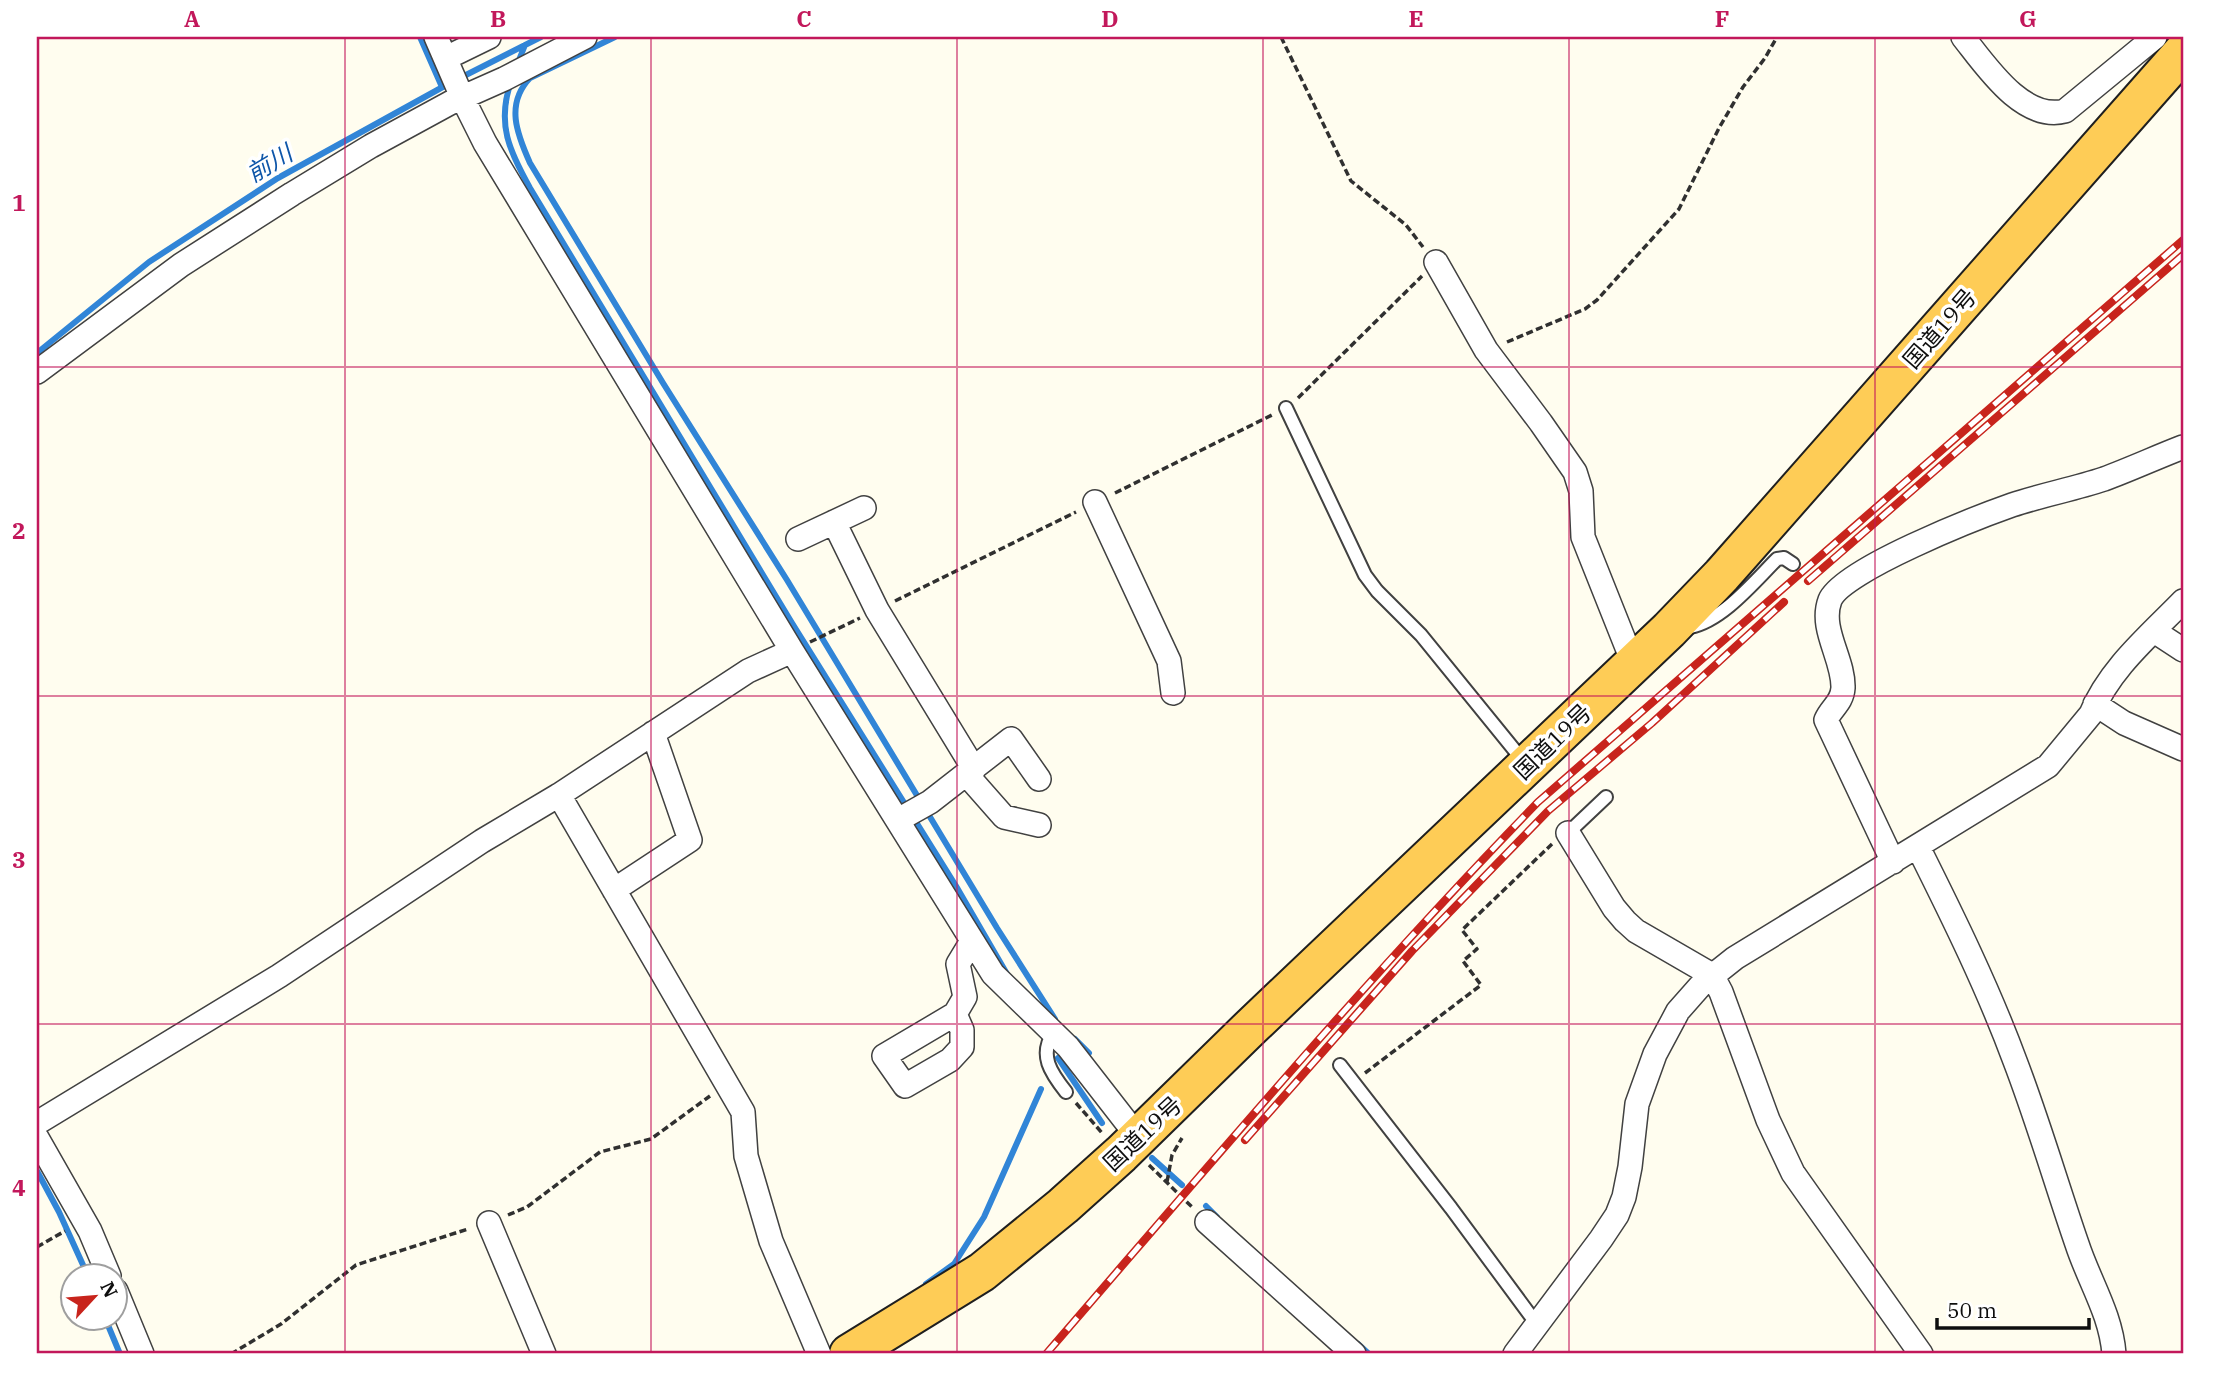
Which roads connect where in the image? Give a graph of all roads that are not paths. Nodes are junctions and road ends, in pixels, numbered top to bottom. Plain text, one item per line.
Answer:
1 (436, 37) edge
2 (489, 37) edge
3 (585, 37) edge
4 (1963, 37) edge
5 (2175, 52) edge
6 (454, 78) junction
7 (1436, 262) road end
8 (37, 372) edge
9 (1286, 408) road end
10 (2183, 447) edge
11 (1095, 502) road end
12 (864, 508) dead end
13 (834, 522) junction
14 (798, 539) dead end
15 (1880, 562) junction
16 (1793, 564) dead end
17 (1825, 583) dead end
18 (2183, 601) edge
19 (1669, 630) junction
20 (2154, 631) junction
21 (2183, 650) edge
22 (792, 651) junction
23 (1637, 660) junction
24 (1173, 693) dead end
25 (2095, 704) junction
26 (653, 733) junction
27 (2183, 749) edge
28 (1527, 766) junction
29 (970, 772) junction
30 (1039, 779) dead end
31 (559, 795) junction
32 (1606, 797) dead end
33 (898, 820) junction
34 (1039, 825) dead end
35 (1568, 833) joint
36 (1918, 847) junction
37 (1893, 862) junction
38 (614, 890) junction
39 (972, 941) junction
40 (1712, 975) junction
41 (955, 1014) dead end
42 (1054, 1032) junction
43 (1340, 1065) dead end
44 (1066, 1092) road end
45 (37, 1123) edge
46 (37, 1138) edge
47 (1129, 1145) junction
48 (489, 1223) dead end
49 (1213, 1232) road end
50 (103, 1262) edge
51 (130, 1325) edge
52 (1529, 1343) edge
53 (1916, 1352) edge
54 (142, 1354) edge
55 (544, 1354) edge
56 (819, 1354) edge
57 (849, 1354) edge
58 (1354, 1354) edge
59 (2114, 1354) edge

1 - 6 street
2 - 6 street
3 - 6 street
4 - 5 street
5 - 19 highway, 国道19号
6 - 8 street
6 - 22 street
7 - 23 street
9 - 28 lane
10 - 15 street
11 - 24 street
12 - 13 street
13 - 14 street
13 - 29 street
15 - 17 lane
15 - 37 street
16 - 19 lane
18 - 20 street
19 - 23 highway, 国道19号
20 - 21 street
20 - 25 street
22 - 26 street
22 - 33 street
23 - 28 highway, 国道19号
25 - 27 street
25 - 36 street
26 - 31 street
26 - 38 street
28 - 47 highway, 国道19号
29 - 30 street
29 - 33 street
29 - 34 street
31 - 38 street
31 - 45 street
32 - 35 lane
33 - 39 street
35 - 40 street
36 - 37 street
36 - 59 street
37 - 40 street
38 - 56 street
39 - 41 street
39 - 42 street
40 - 52 street
40 - 53 street
42 - 44 lane
42 - 47 street
43 - 52 lane
46 - 50 street
47 - 57 highway, 国道19号
48 - 55 street
49 - 58 street
51 - 54 street

